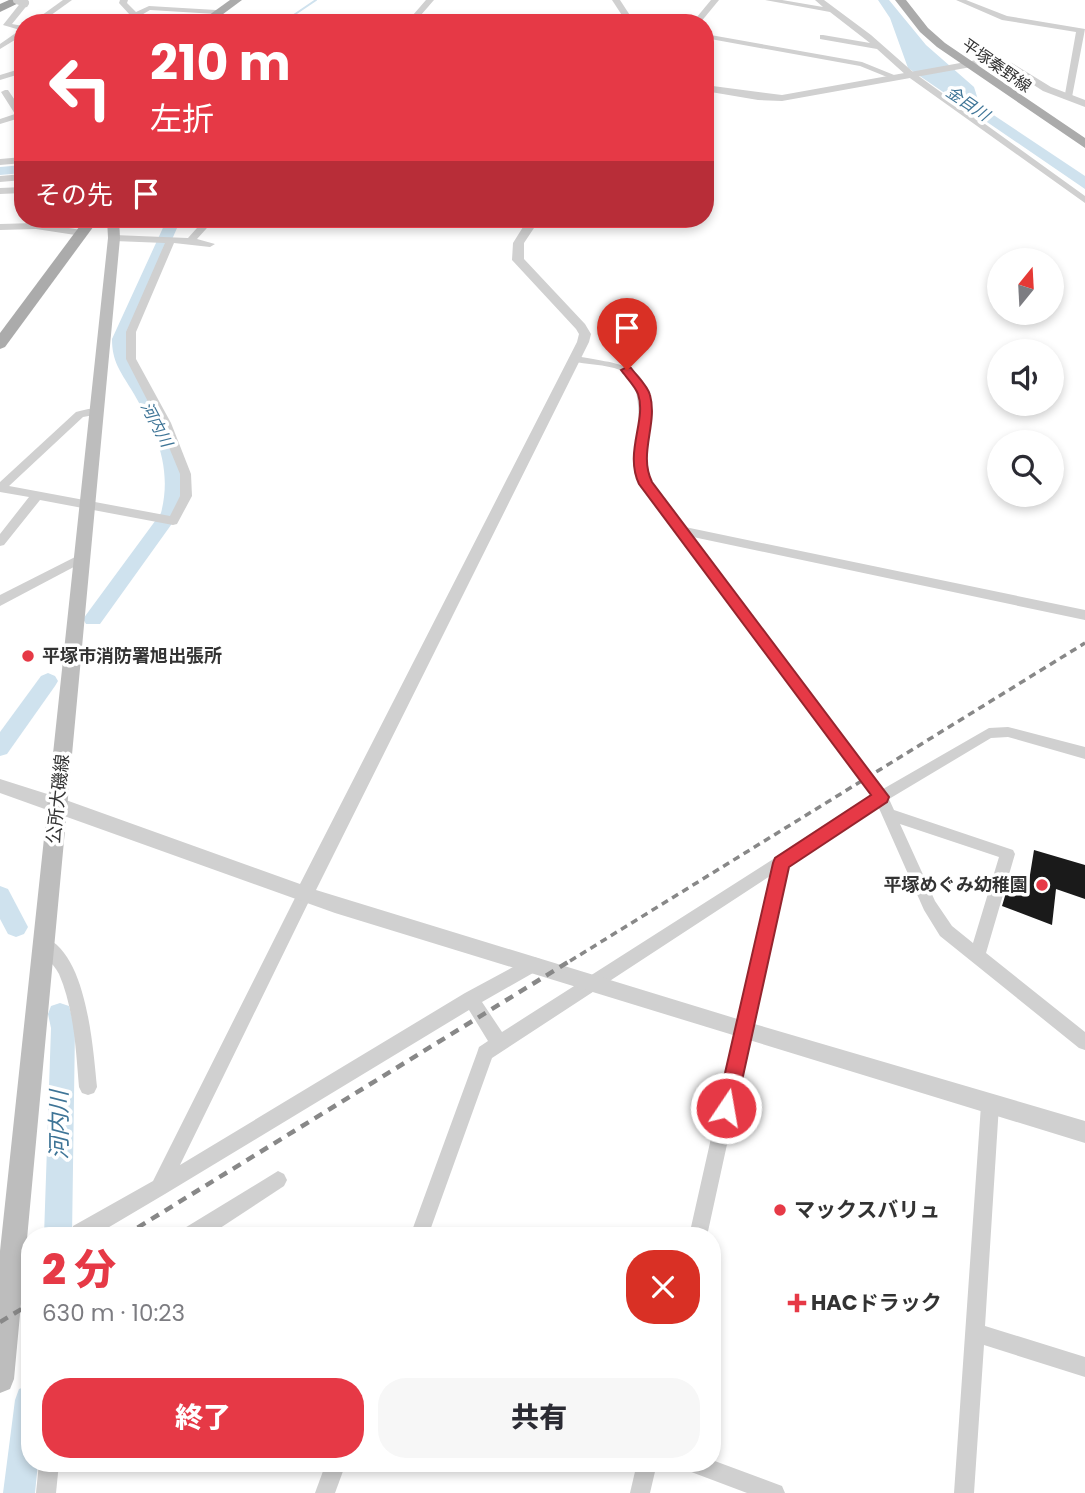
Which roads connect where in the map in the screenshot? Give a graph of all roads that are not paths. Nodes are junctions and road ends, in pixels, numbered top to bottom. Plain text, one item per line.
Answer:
1 (10, 0) edge
2 (68, 0) edge
3 (124, 0) edge
4 (237, 0) edge
5 (430, 0) edge
6 (715, 0) edge
7 (769, 0) edge
8 (819, 0) edge
9 (900, 0) edge
10 (960, 0) edge
11 (21, 1) edge
12 (0, 6) edge
13 (835, 11) junction
14 (216, 12) junction
15 (48, 14) edge
16 (133, 14) edge
17 (136, 14) edge
18 (214, 14) edge
19 (418, 14) edge
20 (703, 14) edge
21 (846, 26) dead end
22 (14, 27) edge
23 (1083, 31) edge
24 (14, 36) edge
25 (823, 37) dead end
26 (714, 38) edge
27 (838, 40) junction
28 (0, 47) edge
29 (880, 47) junction
30 (967, 64) junction
31 (910, 74) junction
32 (895, 77) junction
33 (714, 90) edge
34 (1065, 97) junction
35 (1085, 104) edge
36 (1085, 144) edge
37 (1084, 199) edge
38 (62, 228) edge
39 (86, 228) edge
40 (113, 228) edge
41 (202, 228) edge
42 (529, 228) edge
43 (82, 233) junction
44 (114, 239) junction
45 (167, 240) junction
46 (190, 241) junction
47 (210, 244) dead end
48 (0, 344) edge
49 (575, 359) junction
50 (96, 412) junction
51 (0, 488) edge
52 (37, 496) junction
53 (86, 505) junction
54 (680, 530) junction
55 (0, 542) edge
56 (83, 557) junction
57 (0, 601) edge
58 (1085, 615) edge
59 (1085, 753) edge
60 (0, 786) edge
61 (881, 797) junction
62 (57, 804) junction
63 (888, 814) junction
64 (781, 863) junction
65 (305, 893) junction
66 (44, 944) junction
67 (977, 957) junction
68 (534, 964) junction
69 (593, 983) junction
70 (471, 998) junction
71 (744, 1031) junction
72 (1085, 1042) edge
73 (499, 1043) junction
74 (88, 1087) dead end
75 (990, 1105) junction
76 (1085, 1132) edge
77 (278, 1180) dead end
78 (159, 1189) junction
79 (91, 1227) edge
80 (204, 1227) edge
81 (422, 1227) edge
82 (700, 1227) edge
83 (5, 1275) edge
84 (977, 1333) junction
85 (1085, 1367) edge
86 (0, 1379) edge
87 (48, 1472) edge
88 (333, 1472) edge
89 (645, 1472) edge
90 (718, 1472) edge
91 (46, 1493) edge
92 (325, 1493) edge
93 (640, 1493) edge
94 (775, 1493) edge
95 (964, 1493) edge

1 - 12 highway
2 - 15 street
3 - 16 street
4 - 14 main road
5 - 19 street
6 - 20 street
7 - 13 street
8 - 13 street
9 - 30 main road, 平塚秦野線
10 - 23 street
11 - 12 highway
11 - 22 street
13 - 29 street
14 - 17 street
14 - 18 main road
21 - 27 street
23 - 34 street
24 - 28 street
25 - 27 street
26 - 32 street
27 - 29 street
29 - 31 street
30 - 31 street
30 - 34 street
30 - 36 main road, 平塚秦野線
31 - 32 street
31 - 37 street
32 - 33 street
34 - 35 street
38 - 43 street
39 - 43 main road
40 - 44 main road, 公所大磯線
41 - 46 street
42 - 49 street
43 - 48 main road
44 - 45 street
44 - 50 main road, 公所大磯線
45 - 46 street
45 - 53 street
46 - 47 street
49 - 54 street
49 - 65 street
50 - 51 street
50 - 53 main road, 公所大磯線
51 - 52 street
52 - 53 street
52 - 55 street
53 - 56 main road, 公所大磯線
54 - 58 street
54 - 61 street
56 - 57 street
56 - 62 main road, 公所大磯線
59 - 61 street
60 - 62 street
61 - 63 street
61 - 64 street
62 - 65 street
62 - 66 main road, 公所大磯線
63 - 67 street
63 - 67 street
64 - 69 street
64 - 71 street
65 - 68 street
65 - 78 street
66 - 74 street
66 - 83 main road, 公所大磯線
67 - 72 street
68 - 69 street
68 - 70 street
69 - 71 street
69 - 73 street
70 - 73 street
70 - 78 street
71 - 75 street
71 - 82 street
73 - 81 street
75 - 76 street
75 - 84 street
77 - 80 street
78 - 79 street
83 - 86 main road, 公所大磯線
84 - 85 street
84 - 95 street
87 - 91 street
88 - 92 street
89 - 93 street
90 - 94 street

